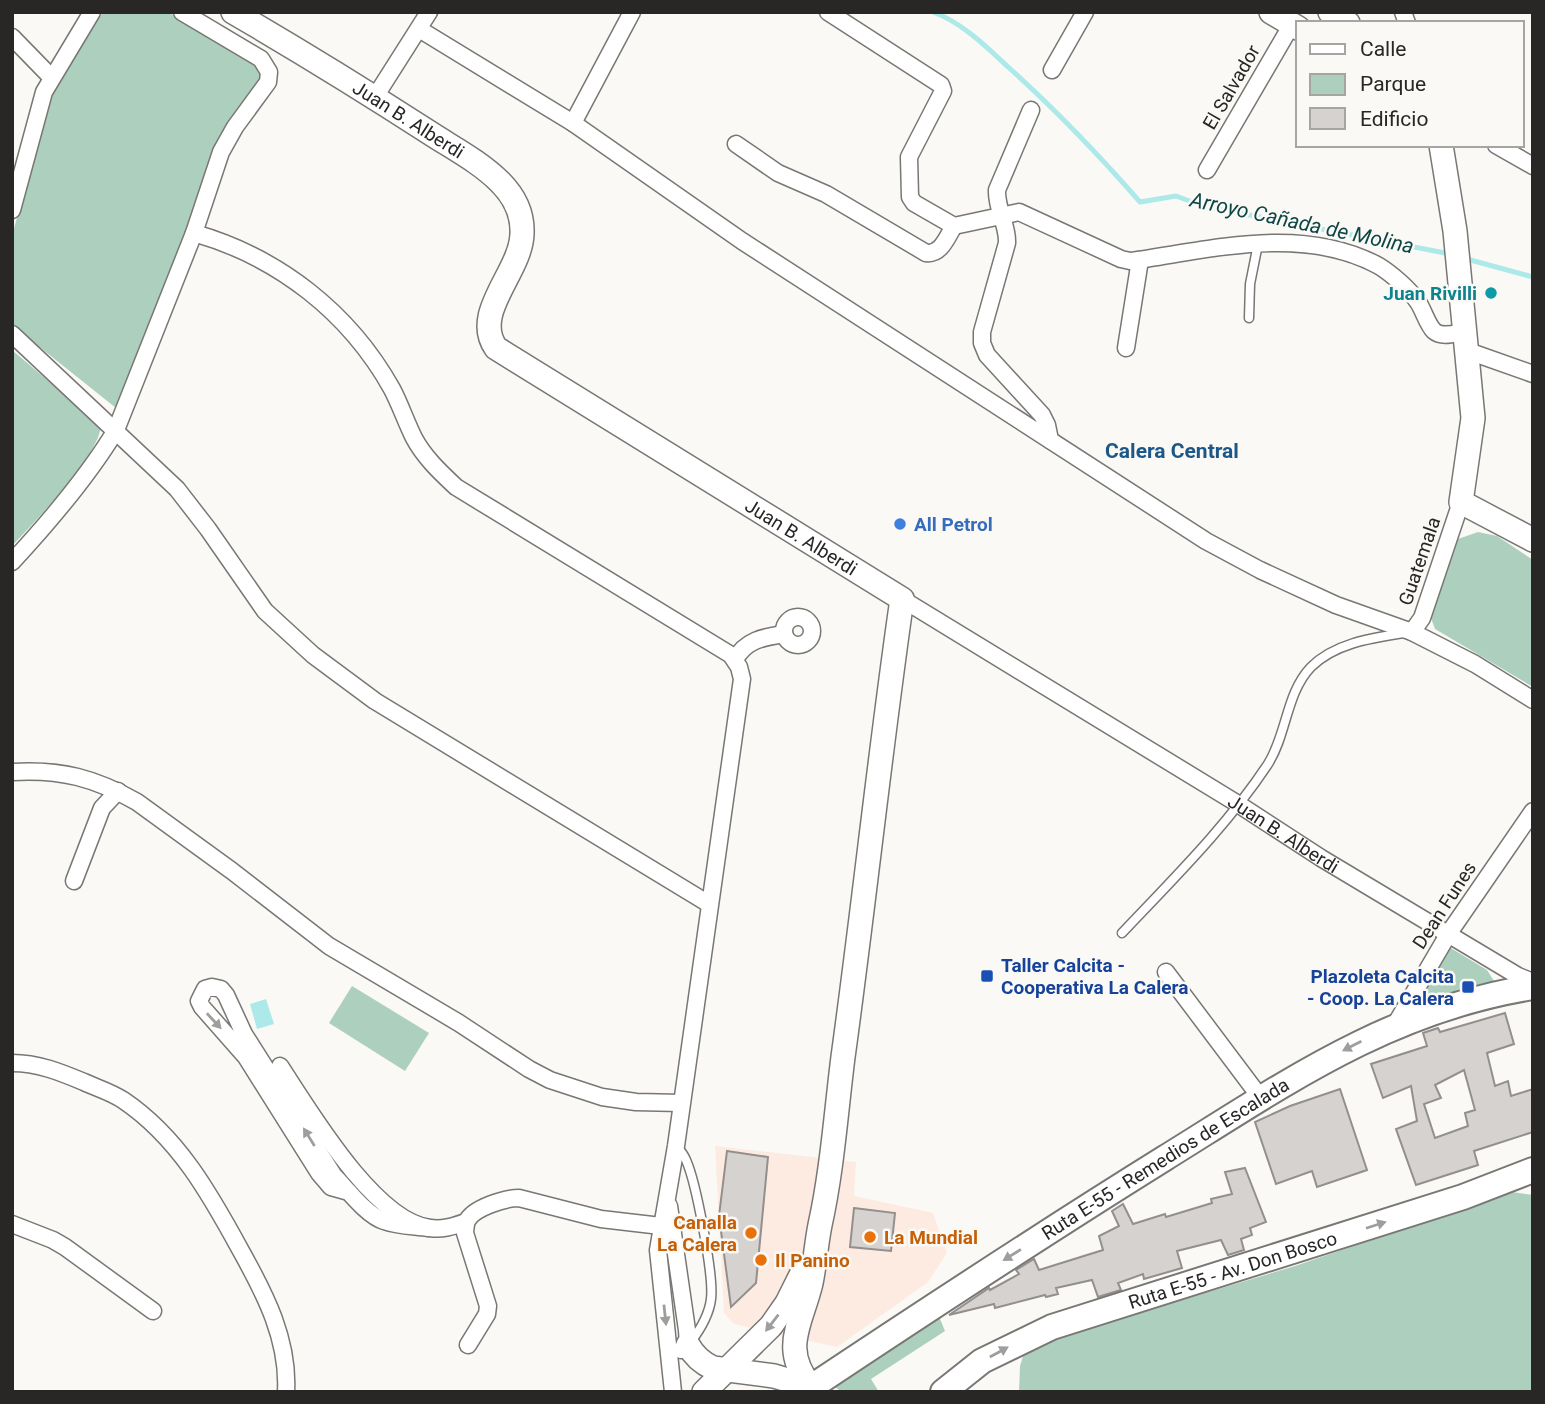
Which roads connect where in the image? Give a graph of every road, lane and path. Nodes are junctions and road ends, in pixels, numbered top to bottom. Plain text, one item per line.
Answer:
1 (92, 12) edge
2 (182, 12) edge
3 (233, 12) edge
4 (429, 12) edge
5 (632, 12) edge
6 (828, 12) edge
7 (1085, 12) edge
8 (1271, 12) edge
9 (1295, 26) edge
10 (419, 29) junction
11 (12, 37) edge
12 (1052, 70) dead end
13 (51, 77) junction
14 (375, 97) junction
15 (1031, 110) dead end
16 (573, 123) junction
17 (736, 144) dead end
18 (1441, 147) edge
19 (1500, 147) edge
20 (1533, 166) edge
21 (1207, 170) dead end
22 (12, 210) edge
23 (1001, 215) junction
24 (954, 226) junction
25 (194, 233) junction
26 (1258, 244) junction
27 (1140, 260) junction
28 (1249, 318) dead end
29 (12, 334) edge
30 (1467, 341) junction
31 (1126, 348) dead end
32 (1533, 374) edge
33 (116, 430) junction
34 (1050, 440) junction
35 (1461, 502) junction
36 (1533, 540) edge
37 (12, 562) edge
38 (902, 599) junction
39 (1412, 632) junction
40 (784, 634) dead end
41 (735, 660) junction
42 (1533, 700) edge
43 (12, 772) edge
44 (118, 791) junction
45 (1238, 804) junction
46 (1533, 811) edge
47 (74, 881) dead end
48 (709, 904) junction
49 (1122, 933) dead end
50 (1449, 933) junction
51 (1166, 972) dead end
52 (1533, 982) edge
53 (1533, 987) edge
54 (1395, 1025) junction
55 (12, 1063) edge
56 (280, 1066) dead end
57 (1260, 1097) junction
58 (681, 1103) junction
59 (676, 1146) junction
60 (1533, 1170) edge
61 (1521, 1181) edge
62 (349, 1192) junction
63 (667, 1197) junction
64 (466, 1222) junction
65 (12, 1224) edge
66 (661, 1226) junction
67 (428, 1228) junction
68 (33, 1233) junction
69 (12, 1234) edge
70 (817, 1242) junction
71 (153, 1311) dead end
72 (468, 1345) dead end
73 (679, 1351) junction
74 (726, 1370) junction
75 (814, 1388) edge
76 (286, 1392) edge
77 (674, 1392) edge
78 (704, 1392) edge
79 (943, 1392) edge

1 - 13 street
2 - 25 street
3 - 14 street, Juan B. Alberdi
4 - 10 street
5 - 16 street
6 - 24 street
7 - 12 street
8 - 9 street
9 - 21 street, El Salvador
10 - 14 street
10 - 16 street
11 - 13 street
13 - 22 street
14 - 38 street, Juan B. Alberdi
15 - 23 street
16 - 34 street
17 - 24 street
18 - 30 street
19 - 20 street
23 - 24 street
23 - 27 street
23 - 34 street
25 - 33 street
25 - 41 street
26 - 27 street
26 - 28 lane
26 - 30 street
27 - 31 street
29 - 33 street
30 - 32 street
30 - 35 street
33 - 37 street
33 - 48 street
34 - 39 street
35 - 36 street
35 - 39 street, Guatemala
38 - 45 street, Juan B. Alberdi
38 - 70 street
39 - 42 street
39 - 45 lane
40 - 41 street
41 - 48 street
43 - 44 street
44 - 47 street
44 - 58 street
45 - 49 lane
45 - 50 street, Juan B. Alberdi
46 - 50 street, Dean Funes
48 - 58 street
50 - 52 street, Juan B. Alberdi
50 - 54 street, Dean Funes
51 - 57 street
53 - 54 main road, Ruta E-55 - Remedios de Escalada
54 -> 57 main road, Ruta E-55 - Remedios de Escalada
55 - 76 street
56 - 67 street
57 -> 75 main road, Ruta E-55 - Remedios de Escalada
58 - 59 street
59 - 63 street
59 - 73 lane
60 - 61 main road, Ruta E-55 - Av. Don Bosco
79 -> 61 main road, Ruta E-55 - Av. Don Bosco
62 -> 62 street
62 - 67 street
63 - 66 street
63 - 73 street
64 - 66 street
64 - 67 street
64 - 72 street
65 - 68 street
66 -> 73 street
68 - 69 street
68 - 71 street
70 -> 74 street
70 - 75 street
73 - 74 street
73 - 77 street
74 - 75 street
74 - 78 street

